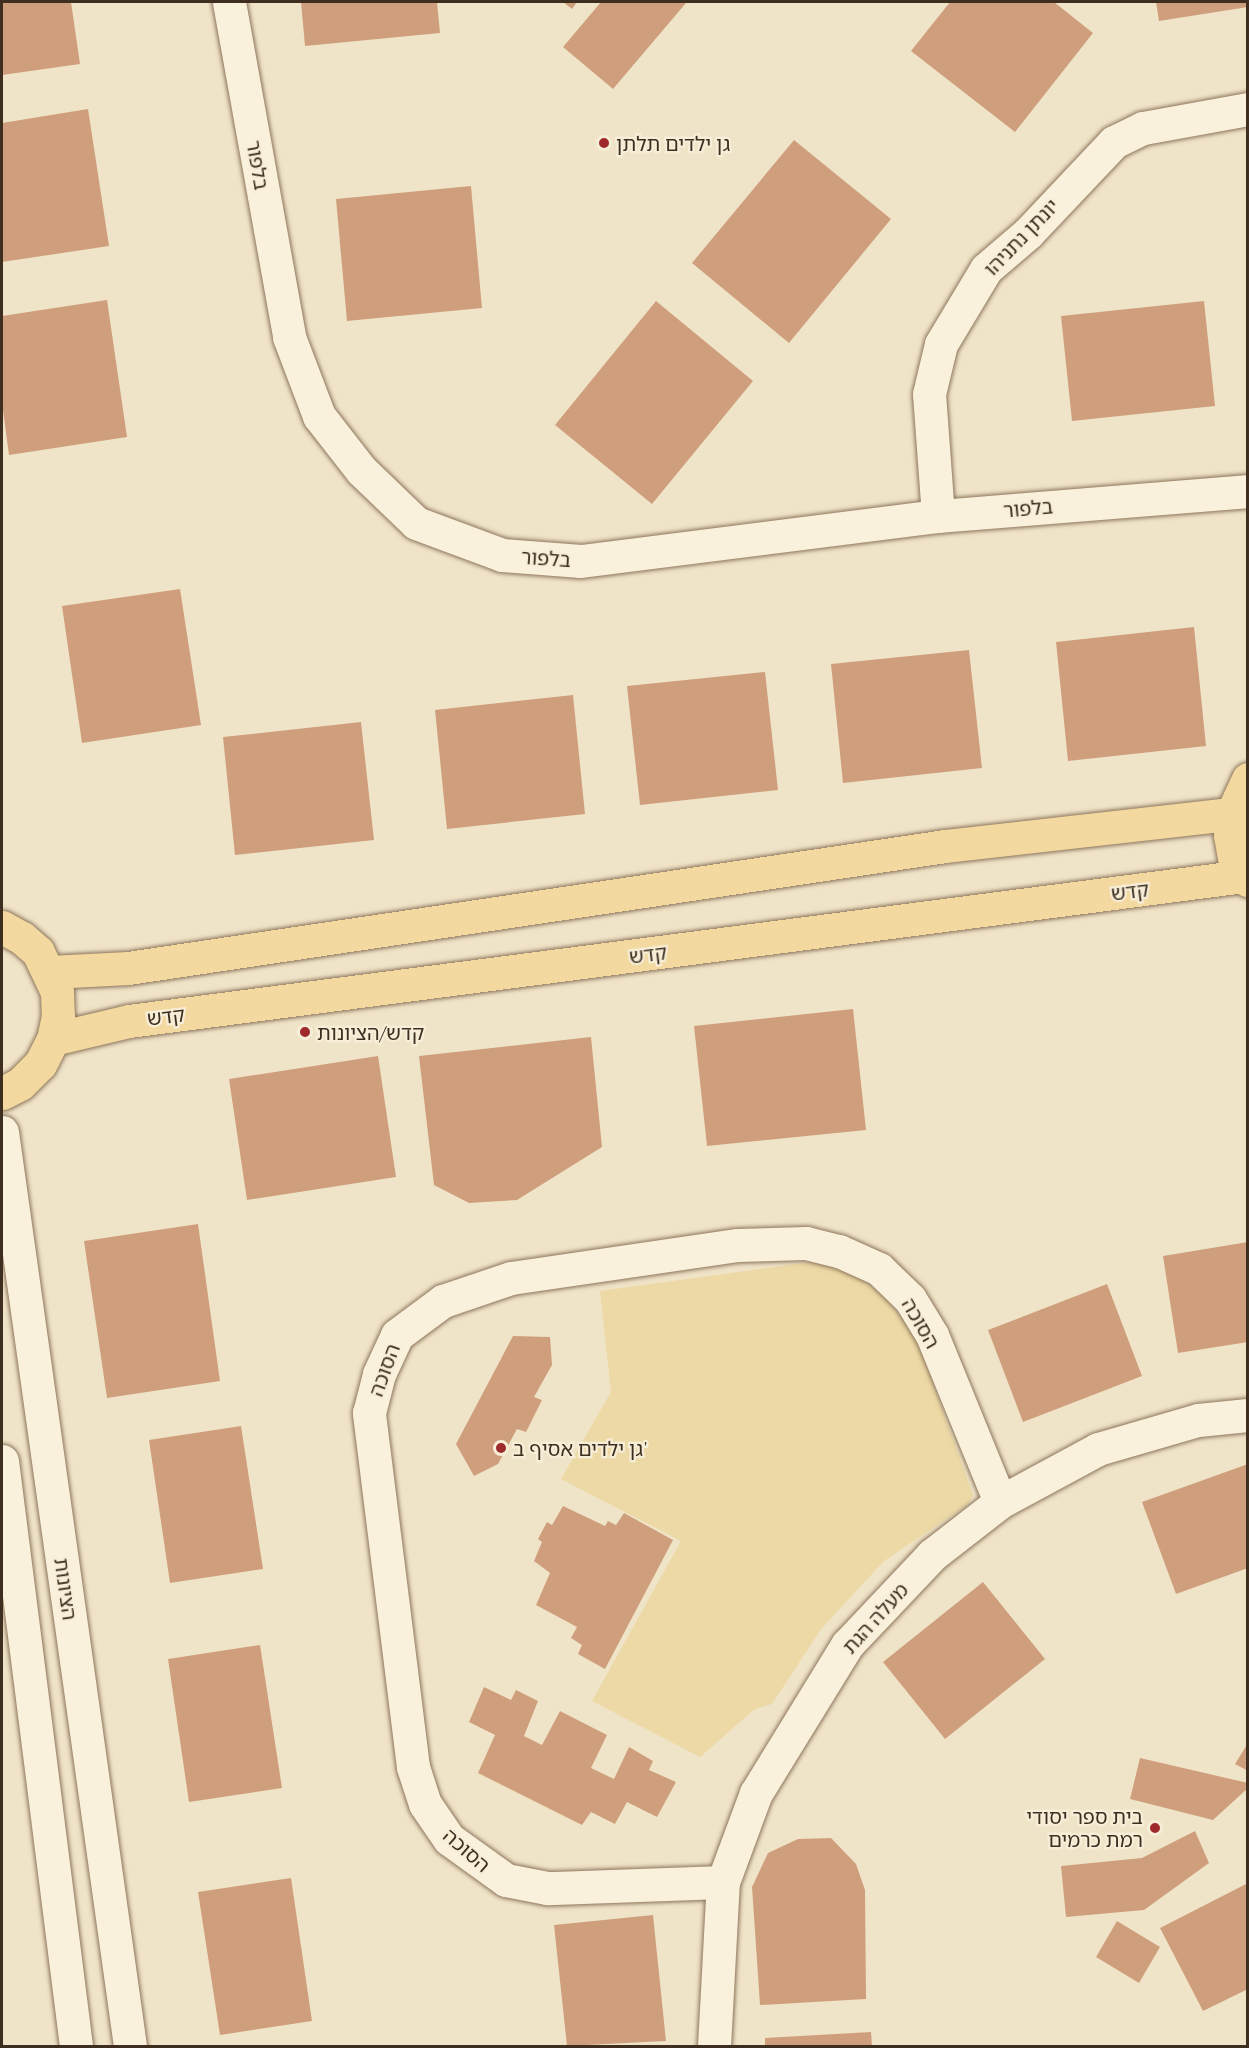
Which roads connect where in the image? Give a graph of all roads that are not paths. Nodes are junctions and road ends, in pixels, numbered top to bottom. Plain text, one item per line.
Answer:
1 (229, 2) edge
2 (1248, 110) edge
3 (1248, 491) edge
4 (939, 516) junction
5 (1248, 779) edge
6 (1232, 814) junction
7 (1246, 878) edge
8 (2, 927) edge
9 (50, 972) junction
10 (53, 1039) junction
11 (2, 1093) edge
12 (2, 1132) edge
13 (1248, 1415) edge
14 (2, 1461) edge
15 (1000, 1502) junction
16 (723, 1882) junction
17 (76, 2046) edge
18 (130, 2046) edge
19 (714, 2046) edge

1 - 4 street, בלפור
2 - 4 street, יונתן נתניהו
3 - 4 street, בלפור
5 - 6 main road
6 - 7 main road
6 - 9 main road
7 - 10 main road, קדש
8 - 9 main road
9 - 10 main road
10 - 11 main road
12 - 18 street, הציונות
13 - 15 street, מעלה הגת
14 - 17 street
15 - 16 street, מעלה הגת
15 - 16 street, הסוכה
16 - 19 street, מעלה הגת

